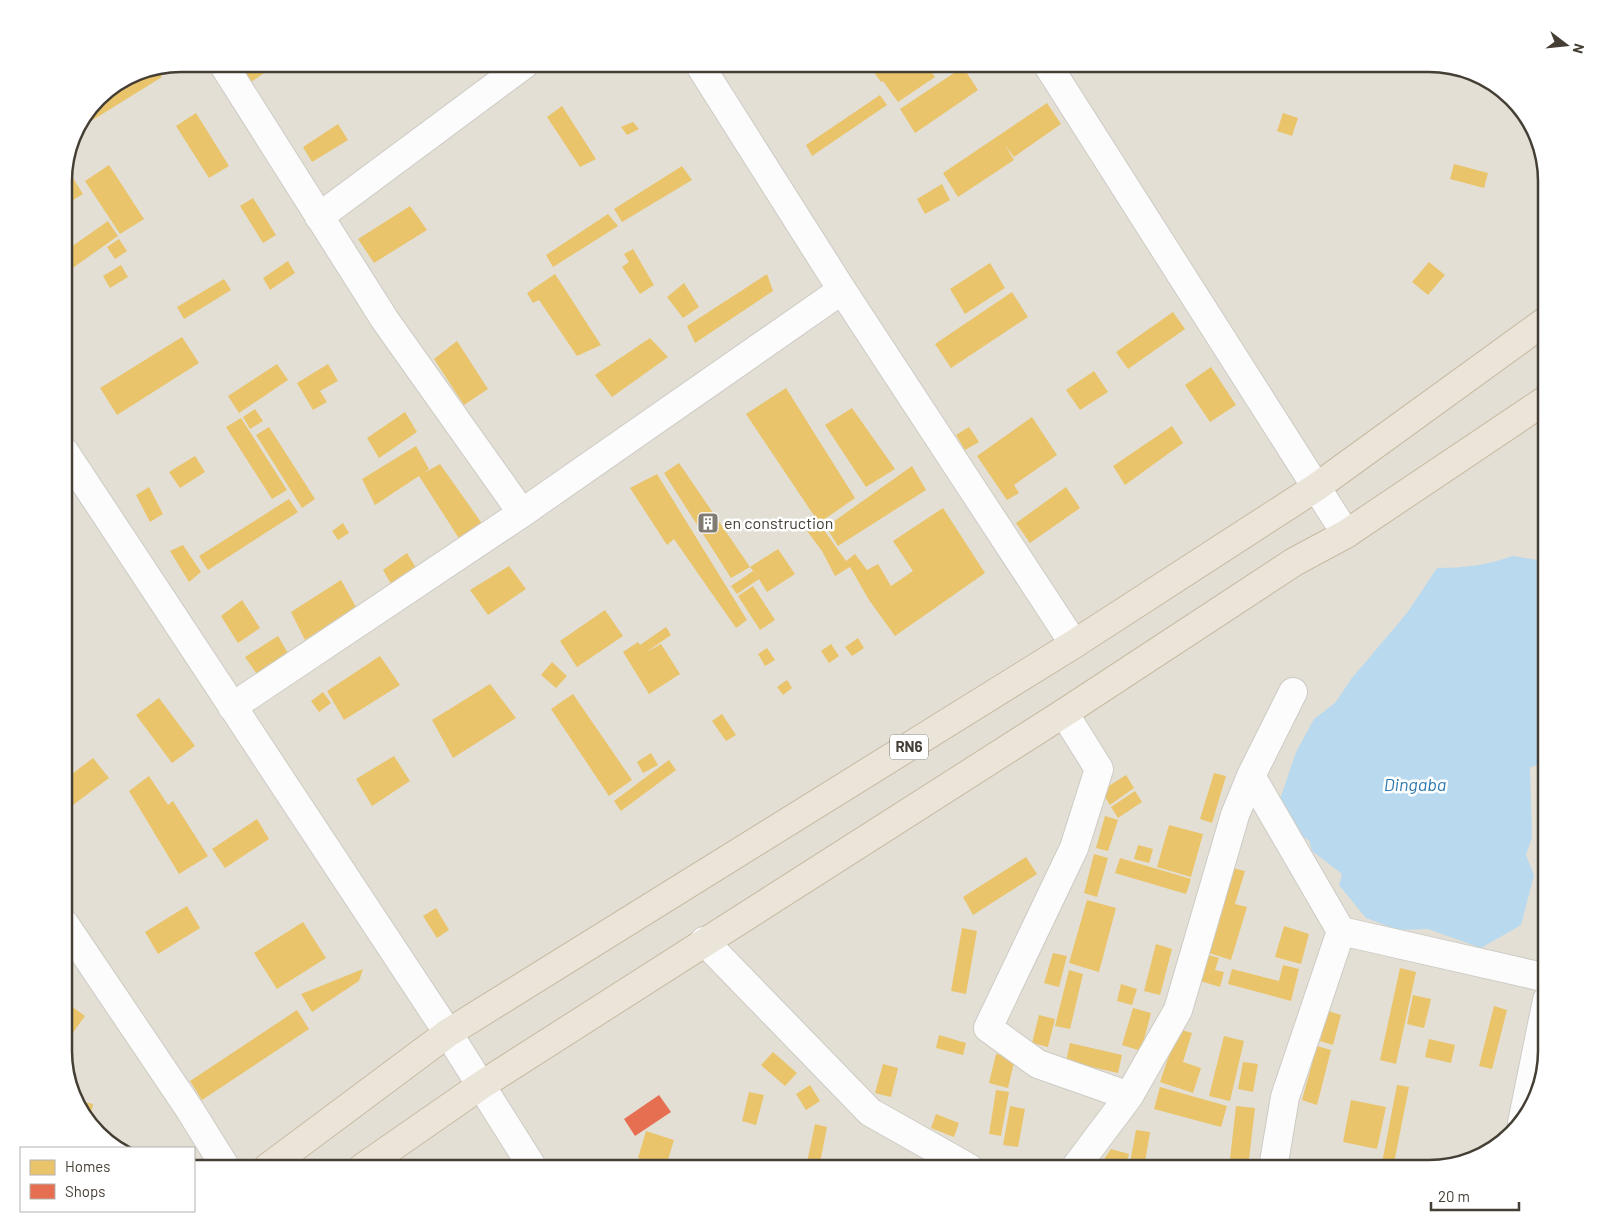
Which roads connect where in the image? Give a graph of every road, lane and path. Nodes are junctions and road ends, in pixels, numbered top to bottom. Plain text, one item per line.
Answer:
1 (228, 72) edge
2 (514, 72) edge
3 (704, 72) edge
4 (1052, 72) edge
5 (320, 217) junction
6 (842, 290) junction
7 (1538, 327) edge
8 (1538, 405) edge
9 (73, 465) edge
10 (1318, 486) junction
11 (522, 513) junction
12 (1346, 534) junction
13 (1074, 644) junction
14 (1293, 692) dead end
15 (232, 707) junction
16 (1064, 713) junction
17 (1251, 776) junction
18 (1341, 931) junction
19 (73, 936) edge
20 (704, 941) junction
21 (1538, 976) edge
22 (448, 1033) junction
23 (1538, 1045) edge
24 (480, 1086) junction
25 (1129, 1096) junction
26 (1527, 1098) edge
27 (221, 1160) edge
28 (278, 1160) edge
29 (374, 1160) edge
30 (528, 1160) edge
31 (955, 1160) edge
32 (1081, 1160) edge
33 (1274, 1160) edge

1 - 5 street
2 - 5 street
3 - 6 street
4 - 10 street
5 - 11 street
6 - 11 street
6 - 13 street
7 - 10 highway, RN6
8 - 12 highway
9 - 15 street
10 - 12 street
10 - 13 highway, RN6
11 - 15 street
12 - 16 highway
13 - 22 highway, RN6
14 - 17 street
15 - 22 street
16 - 20 highway
16 - 25 street
17 - 18 street
17 - 25 street
18 - 21 street
18 - 33 street
19 - 27 street
20 - 24 highway
20 - 31 street
22 - 24 street
22 - 28 highway, RN6
23 - 26 street
24 - 29 highway
24 - 30 street
25 - 32 street

